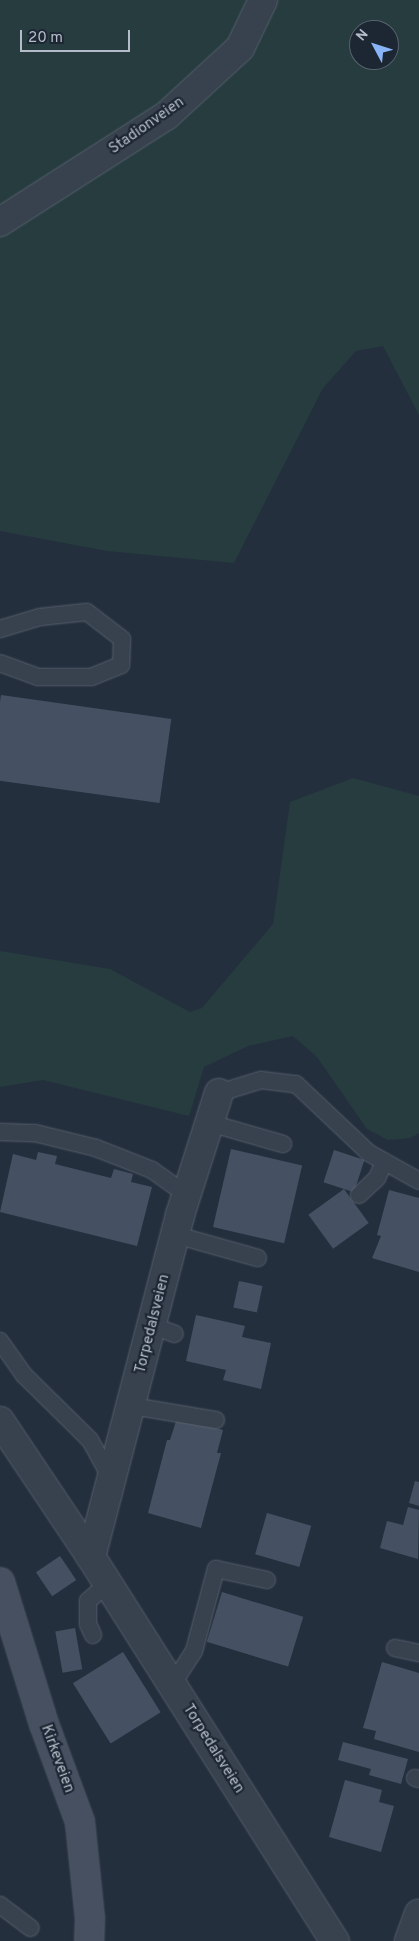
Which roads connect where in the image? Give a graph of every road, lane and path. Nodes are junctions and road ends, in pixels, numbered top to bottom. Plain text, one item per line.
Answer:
1 (263, 0) edge
2 (0, 222) edge
3 (0, 629) edge
4 (0, 663) edge
5 (219, 1093) joint
6 (210, 1123) junction
7 (0, 1132) edge
8 (283, 1144) dead end
9 (384, 1163) junction
10 (419, 1181) edge
11 (187, 1195) junction
12 (359, 1196) dead end
13 (176, 1235) junction
14 (258, 1258) dead end
15 (0, 1341) edge
16 (132, 1406) junction
17 (216, 1420) dead end
18 (0, 1421) edge
19 (112, 1480) junction
20 (91, 1557) junction
21 (267, 1580) dead end
22 (108, 1583) junction
23 (1, 1590) edge
24 (93, 1635) dead end
25 (396, 1648) dead end
26 (419, 1653) edge
27 (172, 1685) junction
28 (0, 1905) edge
29 (419, 1914) edge
30 (30, 1928) dead end
31 (89, 1941) edge
32 (335, 1941) edge
33 (409, 1941) edge

1 - 2 street, Stadionveien
3 - 4 lane
5 - 6 street, Torpedalsveien
5 - 9 lane
6 - 8 lane
6 - 11 street, Torpedalsveien
7 - 11 lane
9 - 10 lane
9 - 12 lane
11 - 13 street, Torpedalsveien
13 - 14 lane
13 - 16 street, Torpedalsveien
15 - 19 lane
16 - 17 lane
16 - 19 street, Torpedalsveien
18 - 20 street, Torpedalsveien
19 - 20 street, Torpedalsveien
20 - 22 street, Torpedalsveien
21 - 27 lane
22 - 24 lane
22 - 27 street, Torpedalsveien
23 - 31 main road, Kirkeveien
25 - 26 lane
27 - 32 street, Torpedalsveien
28 - 30 lane
29 - 33 street

